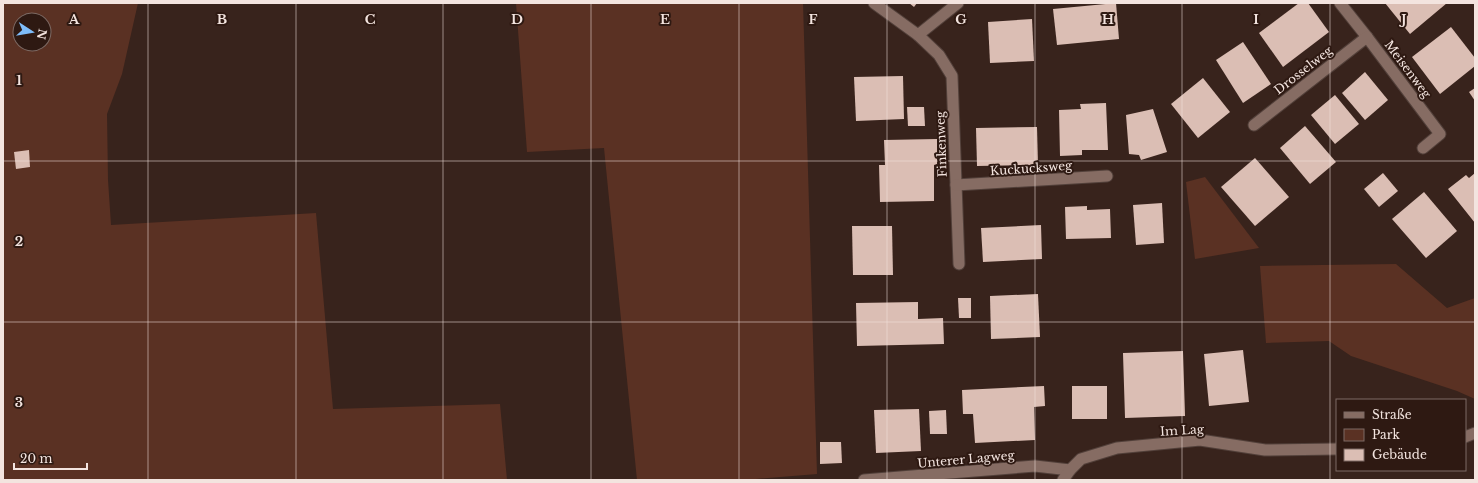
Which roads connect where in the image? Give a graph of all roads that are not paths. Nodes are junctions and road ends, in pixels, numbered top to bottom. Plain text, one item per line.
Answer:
1 (874, 3) edge
2 (958, 3) edge
3 (1340, 3) edge
4 (918, 35) junction
5 (1367, 36) junction
6 (1254, 125) dead end
7 (1423, 148) dead end
8 (1107, 176) dead end
9 (956, 185) junction
10 (959, 264) dead end
11 (1336, 449) edge
12 (1070, 470) junction
13 (864, 480) edge
14 (1063, 480) edge

1 - 4 street, Finkenweg
2 - 4 street
3 - 5 street, Meisenweg
4 - 9 street, Finkenweg
5 - 6 street, Drosselweg
5 - 7 street, Meisenweg
8 - 9 street, Kuckucksweg
9 - 10 street, Finkenweg
11 - 12 street, Im Lag
12 - 13 street, Unterer Lagweg
12 - 14 street, Im Lag

